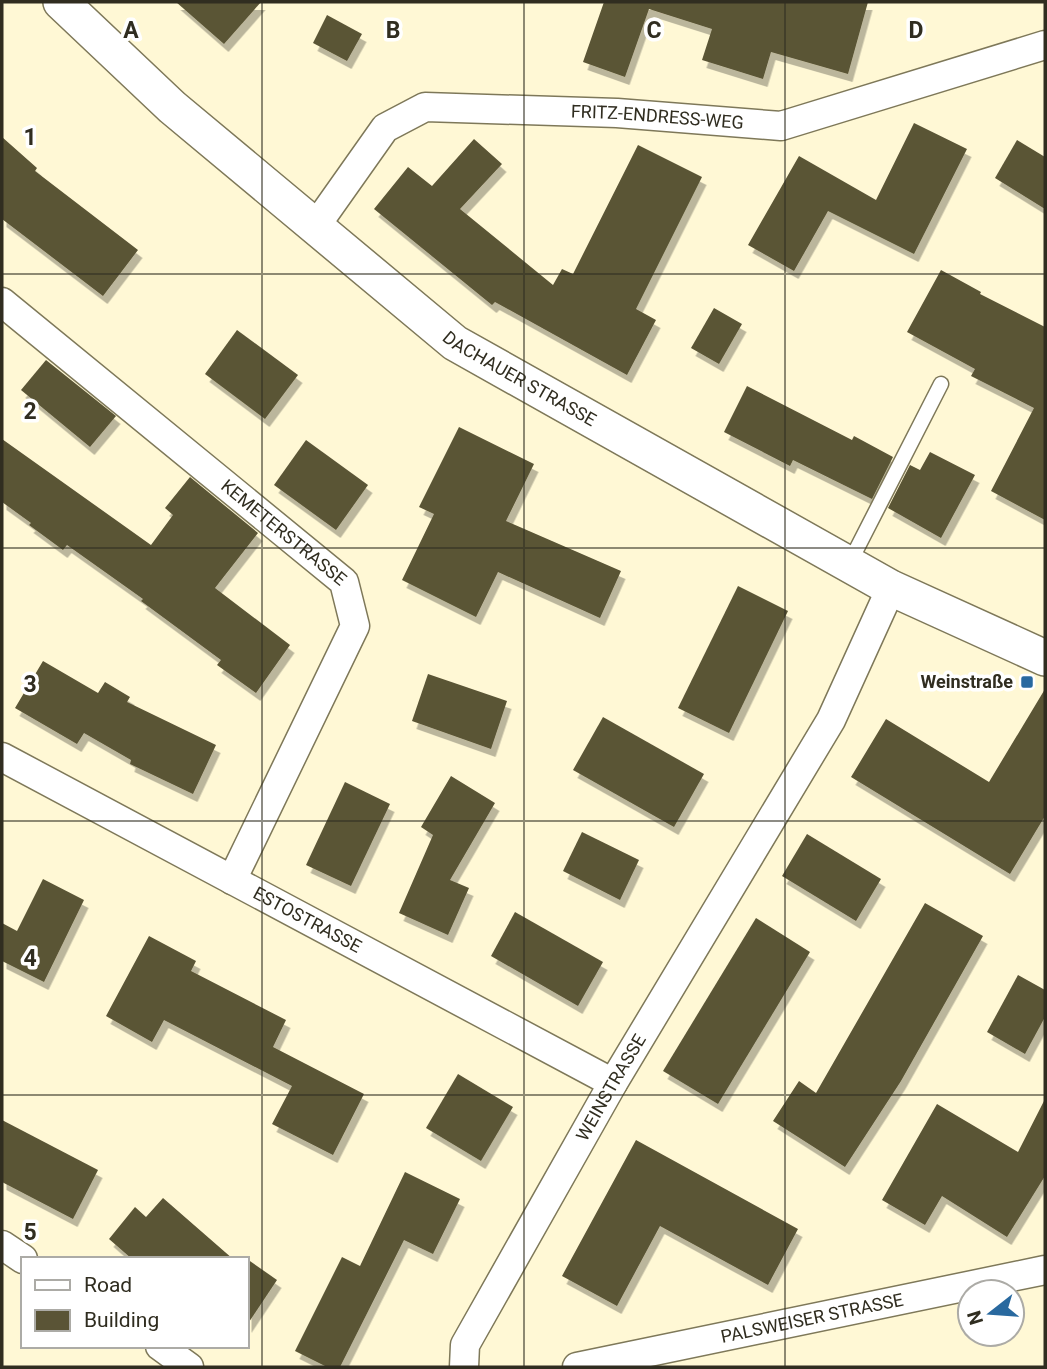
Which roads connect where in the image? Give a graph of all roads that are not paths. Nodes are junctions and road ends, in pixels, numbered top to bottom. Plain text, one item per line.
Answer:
1 (61, 2) edge
2 (1045, 45) edge
3 (315, 227) junction
4 (2, 302) edge
5 (941, 384) dead end
6 (849, 565) junction
7 (891, 588) junction
8 (1045, 658) edge
9 (2, 757) edge
10 (232, 880) junction
11 (613, 1083) junction
12 (2, 1245) edge
13 (21, 1258) edge
14 (1045, 1270) edge
15 (163, 1348) edge
16 (189, 1367) edge
17 (464, 1367) edge
18 (577, 1367) edge

1 - 3 street, DACHAUER STRASSE
2 - 3 street, FRITZ-ENDRESS-WEG
3 - 6 street, DACHAUER STRASSE
4 - 10 street, KEMETERSTRASSE
5 - 6 lane
6 - 7 street, DACHAUER STRASSE
7 - 8 street, DACHAUER STRASSE
7 - 11 street, WEINSTRASSE
9 - 10 street, ESTOSTRASSE
10 - 11 street, ESTOSTRASSE
11 - 17 street, WEINSTRASSE
12 - 13 street
14 - 18 street, PALSWEISER STRASSE
15 - 16 street

